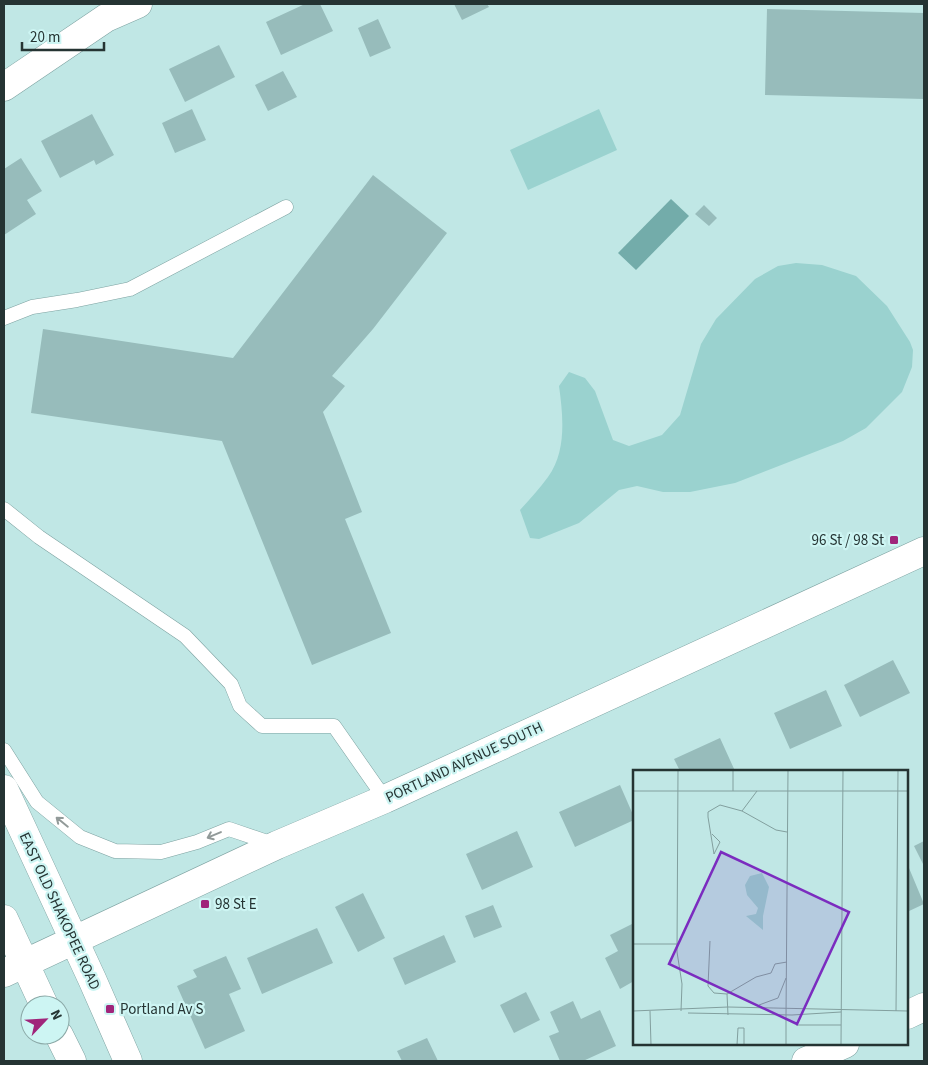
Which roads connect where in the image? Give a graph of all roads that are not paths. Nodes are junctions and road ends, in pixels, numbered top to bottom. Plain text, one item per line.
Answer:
1 (138, 4) edge
2 (4, 87) edge
3 (286, 207) dead end
4 (4, 318) edge
5 (4, 509) edge
6 (924, 551) edge
7 (4, 750) edge
8 (4, 789) edge
9 (385, 799) junction
10 (277, 845) junction
11 (4, 918) edge
12 (74, 941) junction
13 (14, 969) edge
14 (36, 995) edge
15 (924, 1007) edge
16 (908, 1015) edge
17 (64, 1045) edge
18 (843, 1045) edge
19 (72, 1061) edge
20 (128, 1061) edge
21 (806, 1061) edge

1 - 2 main road
3 - 4 lane
5 - 9 lane
6 - 9 main road, PORTLAND AVENUE SOUTH
10 -> 7 lane
8 - 12 main road, EAST OLD SHAKOPEE ROAD
9 - 10 main road, PORTLAND AVENUE SOUTH
10 - 12 main road, PORTLAND AVENUE SOUTH
11 - 13 main road
12 - 13 main road, PORTLAND AVENUE SOUTH
12 - 20 main road, EAST OLD SHAKOPEE ROAD
13 - 14 main road
15 - 16 main road
17 - 19 main road
18 - 21 main road

